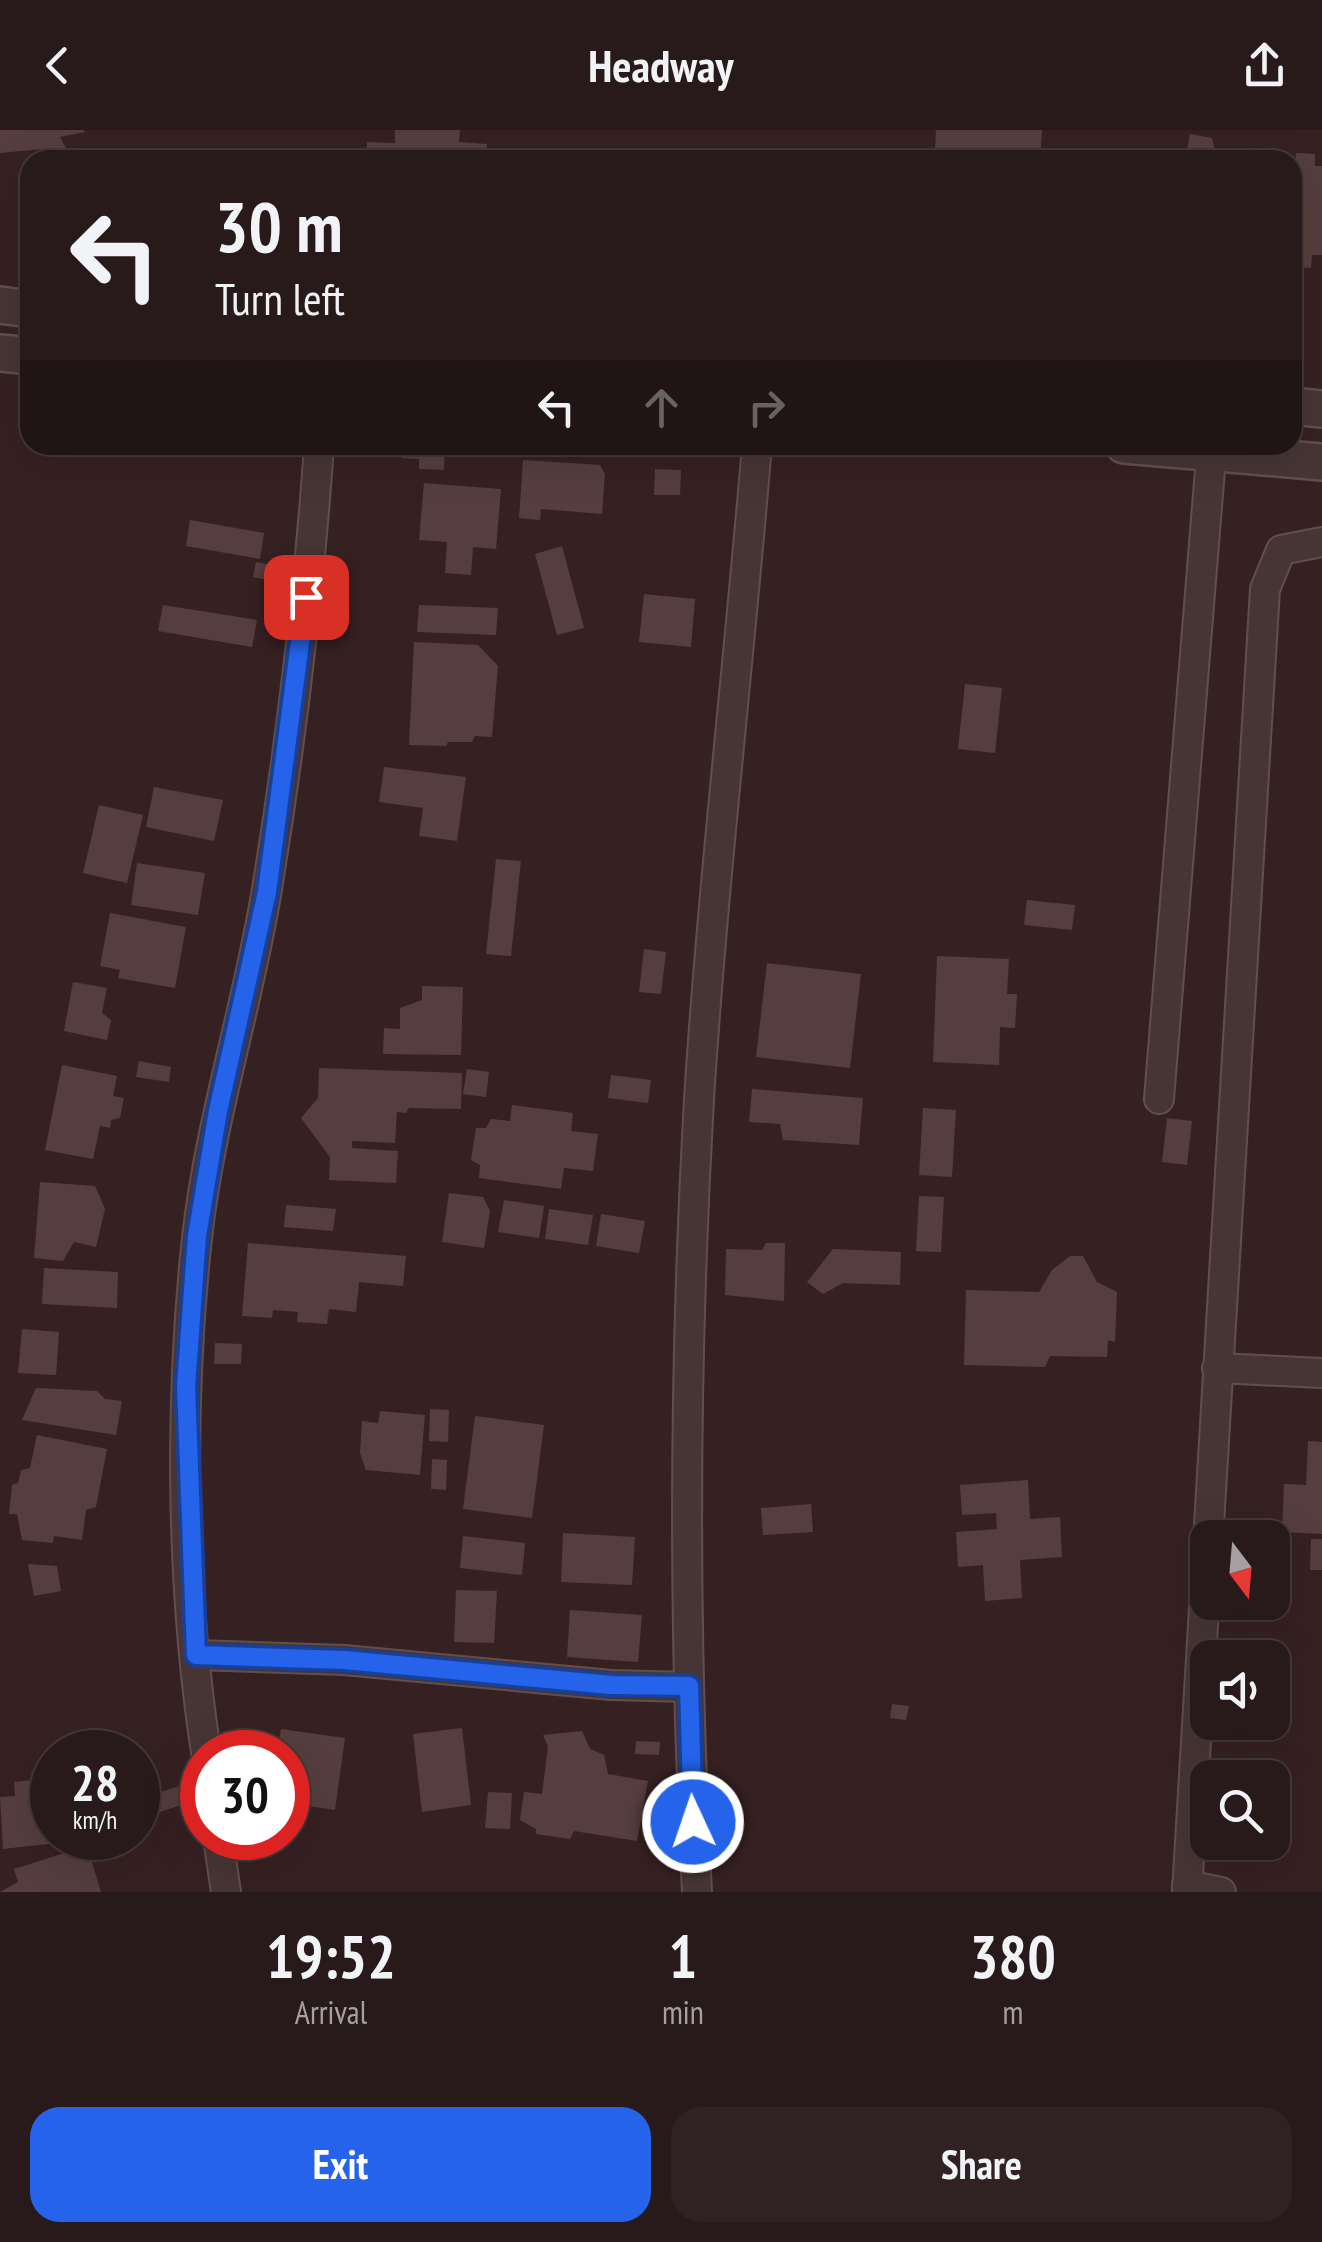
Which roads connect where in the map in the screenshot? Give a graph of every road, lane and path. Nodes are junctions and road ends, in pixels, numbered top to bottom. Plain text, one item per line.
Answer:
1 (318, 455) edge
2 (757, 455) edge
3 (1210, 455) edge
4 (1266, 455) edge
5 (1322, 462) edge
6 (1322, 542) edge
7 (1160, 1099) dead end
8 (1217, 1368) junction
9 (1322, 1373) edge
10 (196, 1655) junction
11 (689, 1686) junction
12 (204, 1730) edge
13 (221, 1860) edge
14 (1187, 1889) edge
15 (226, 1892) edge
16 (697, 1892) edge
17 (1221, 1892) edge

1 - 10 street
2 - 11 street
3 - 7 street
4 - 5 street
6 - 8 street
8 - 9 street
8 - 14 street
10 - 11 street
10 - 12 street
11 - 16 street
13 - 15 street
14 - 17 street

